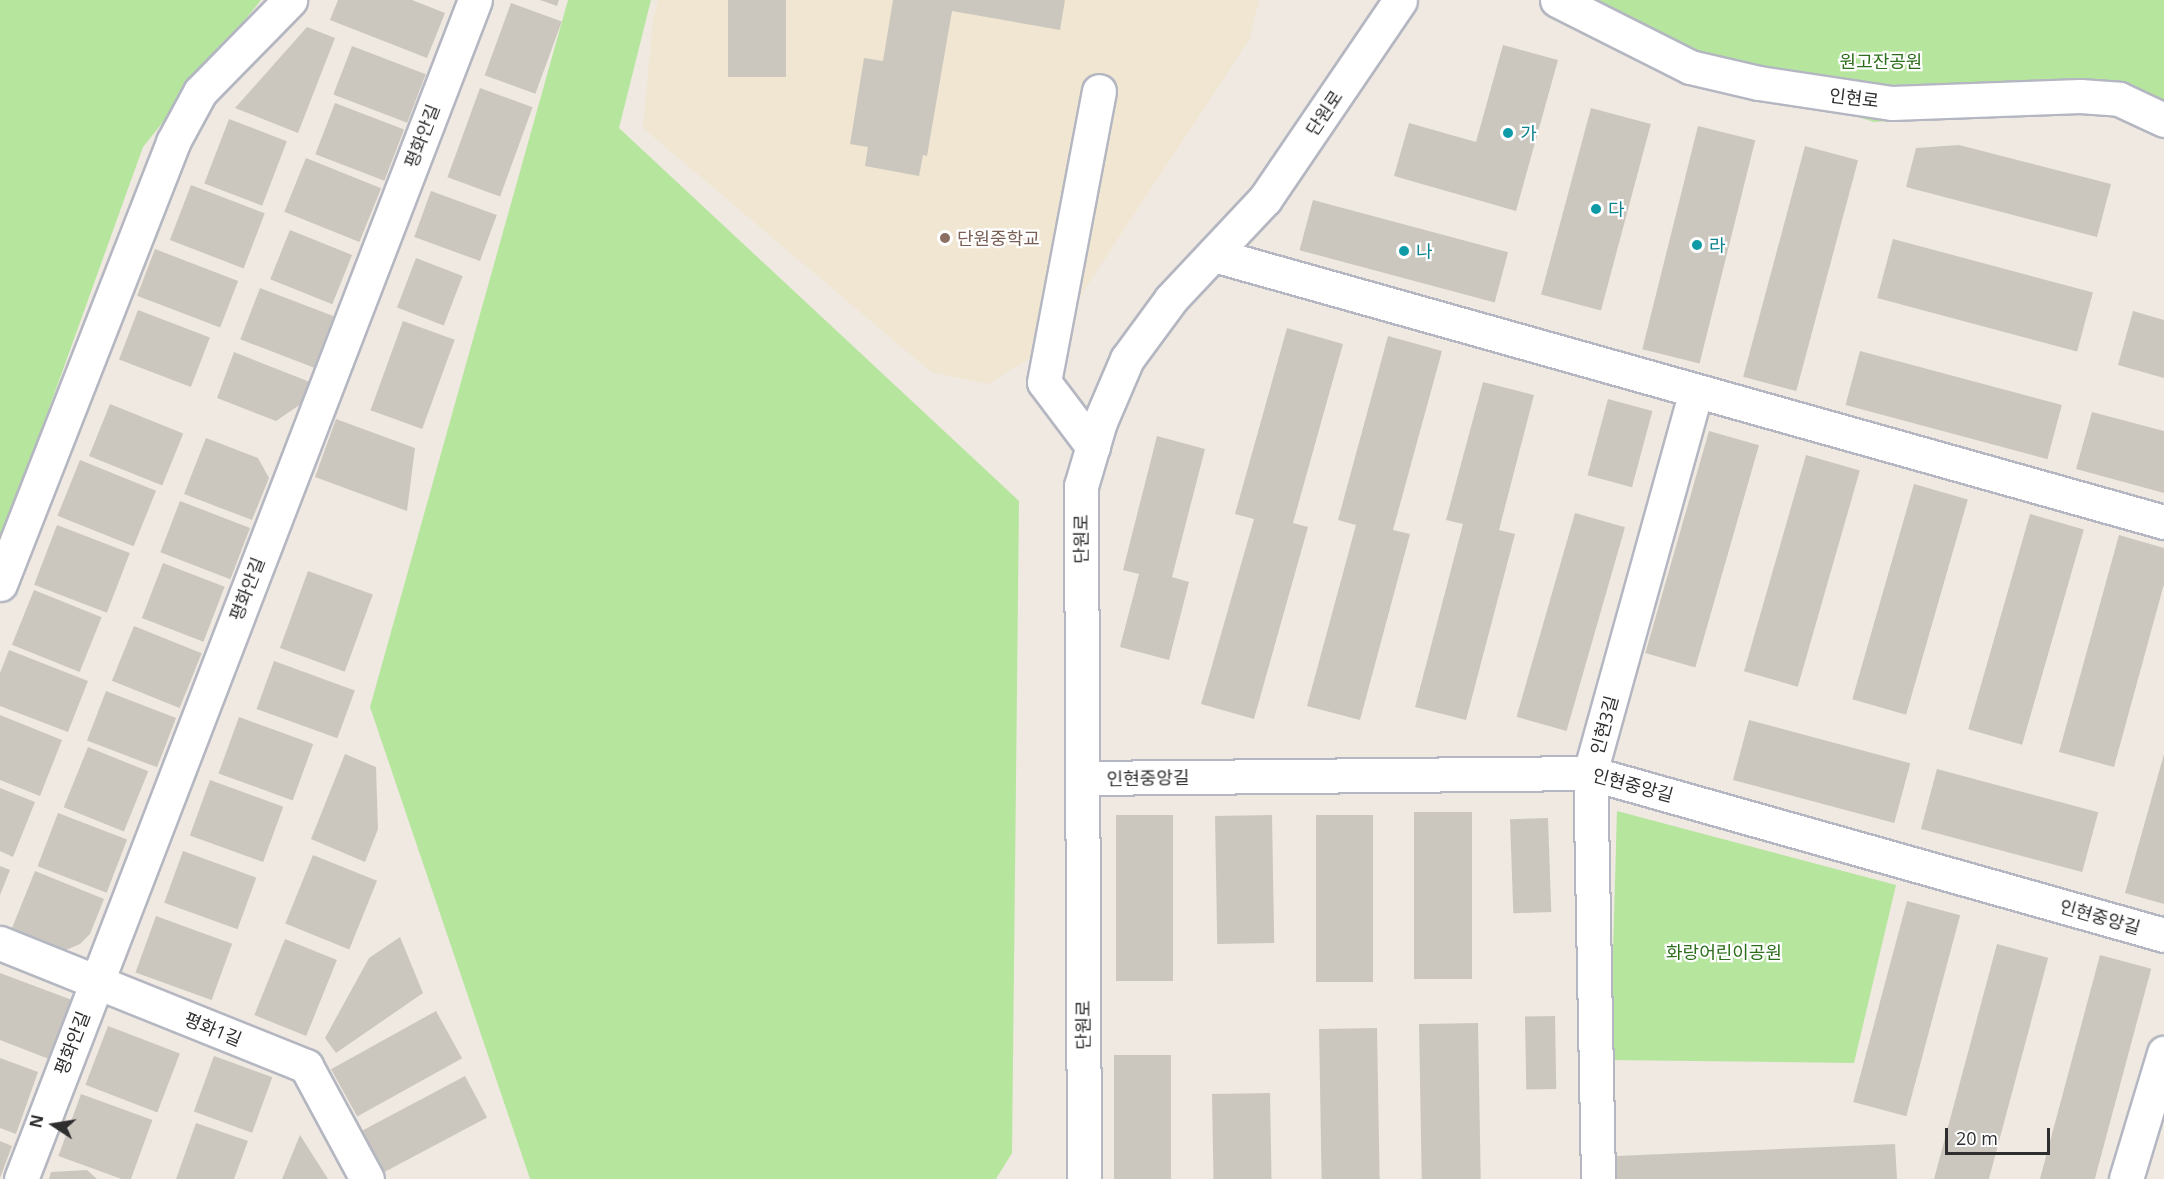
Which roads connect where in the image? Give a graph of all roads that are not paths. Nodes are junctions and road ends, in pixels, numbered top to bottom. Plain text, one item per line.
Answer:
1 (290, 0) edge
2 (475, 0) edge
3 (1400, 0) edge
4 (1557, 0) edge
5 (1099, 91) dead end
6 (2164, 120) edge
7 (1214, 255) junction
8 (1696, 391) junction
9 (1093, 447) junction
10 (2164, 522) edge
11 (0, 584) edge
12 (1590, 772) junction
13 (1082, 778) junction
14 (2164, 935) edge
15 (0, 944) edge
16 (96, 982) junction
17 (2164, 1053) edge
18 (21, 1179) edge
19 (367, 1179) edge
20 (1084, 1179) edge
21 (1598, 1179) edge
22 (2126, 1179) edge

1 - 11 street
2 - 16 street, 평화안길
3 - 7 street, 단원로
4 - 6 street, 인현로
5 - 9 street
7 - 8 street
7 - 9 street, 단원로
8 - 10 street
8 - 12 street, 인현3길
9 - 13 street, 단원로
12 - 13 street, 인현중앙길
12 - 14 street, 인현중앙길
12 - 21 street, 인현3길
13 - 20 street, 단원로
15 - 16 street, 평화1길
16 - 18 street, 평화안길
16 - 19 street, 평화1길
17 - 22 street

